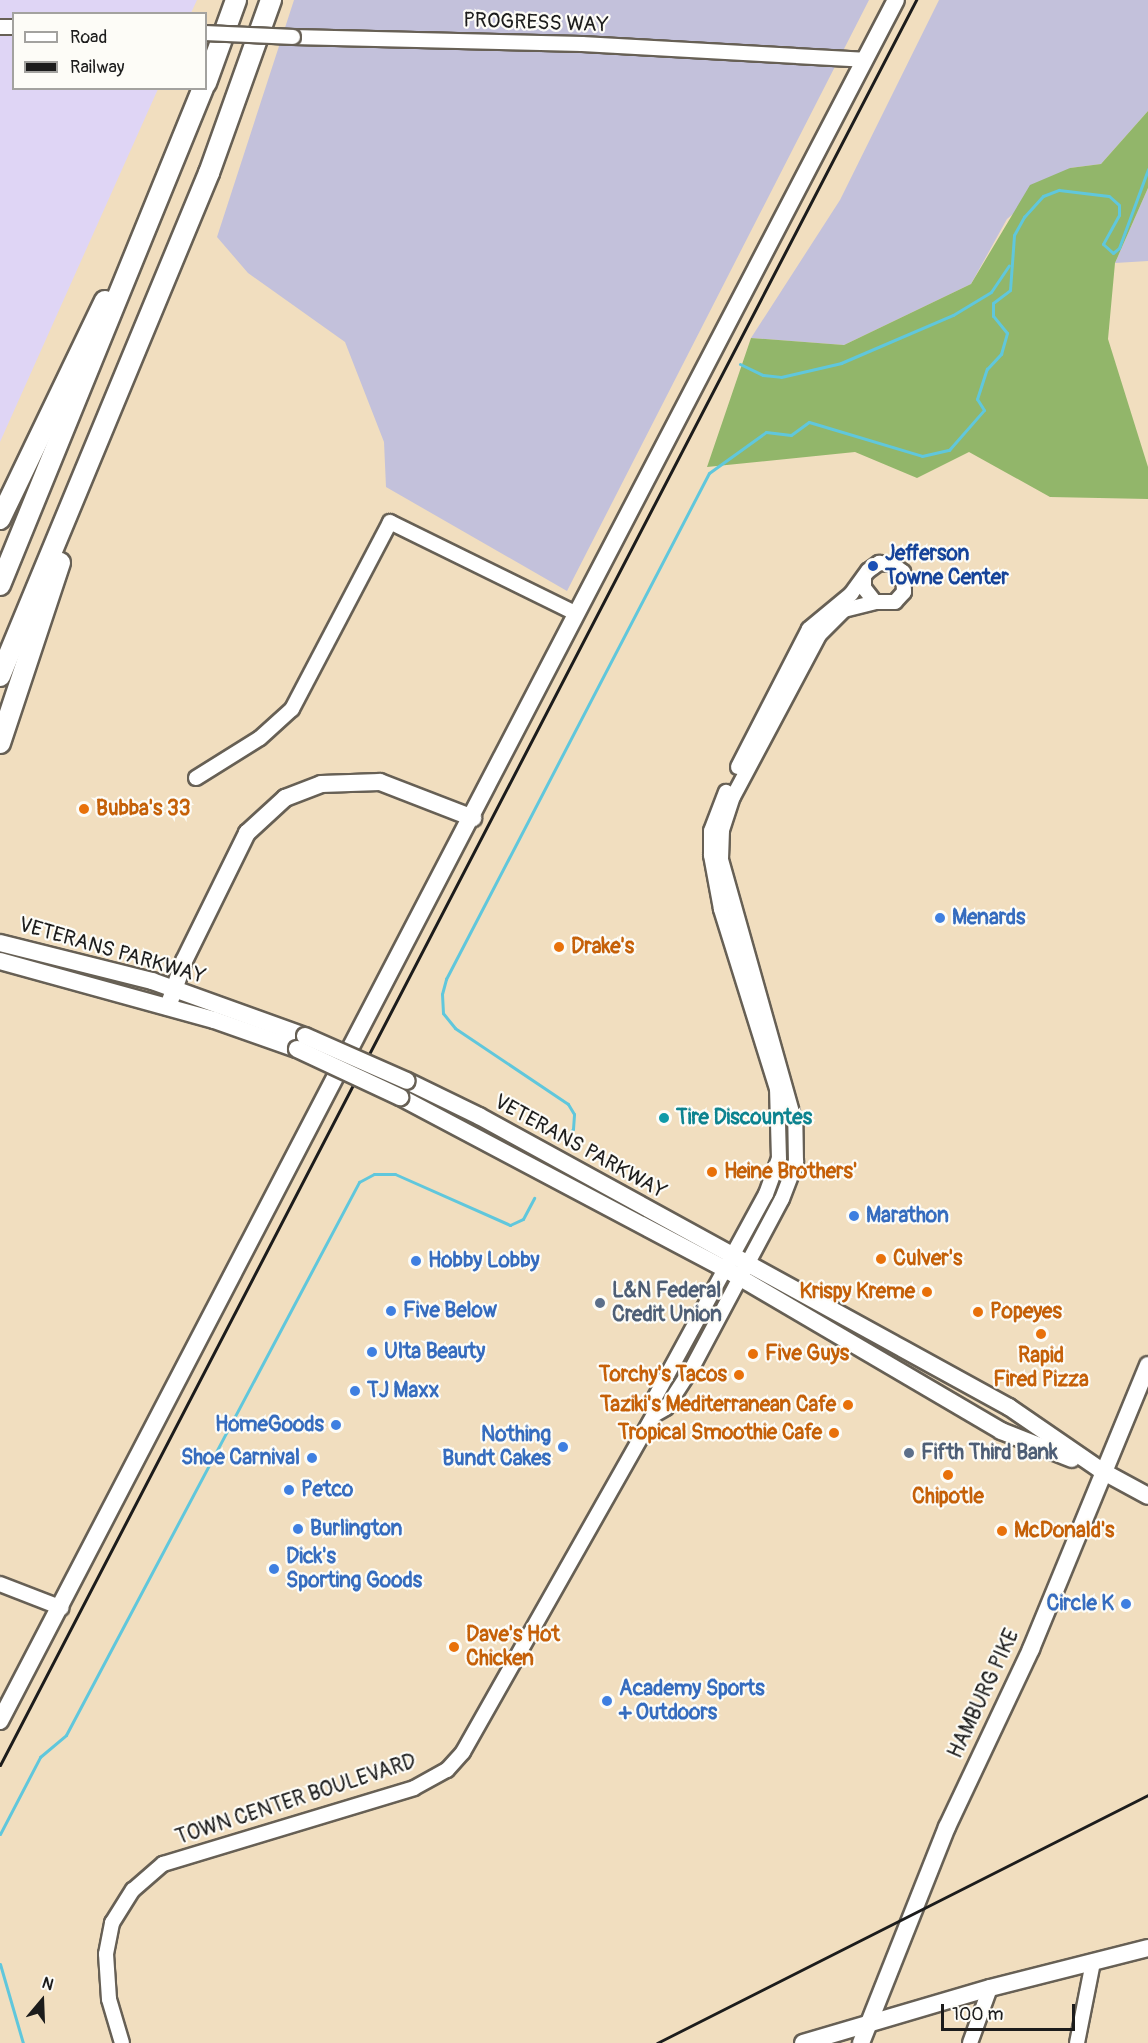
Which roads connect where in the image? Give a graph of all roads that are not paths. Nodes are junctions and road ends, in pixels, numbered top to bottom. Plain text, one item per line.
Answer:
1 (236, 0) edge
2 (271, 0) edge
3 (896, 0) edge
4 (207, 33) edge
5 (864, 60) junction
6 (207, 80) edge
7 (202, 90) edge
8 (165, 187) junction
9 (120, 388) junction
10 (0, 519) edge
11 (864, 577) junction
12 (0, 585) edge
13 (875, 602) junction
14 (575, 613) junction
15 (0, 676) edge
16 (0, 743) edge
17 (196, 778) dead end
18 (473, 818) junction
19 (0, 943) edge
20 (0, 961) edge
21 (174, 989) junction
22 (168, 1007) junction
23 (301, 1042) junction
24 (726, 1262) junction
25 (743, 1271) junction
26 (1148, 1365) edge
27 (654, 1415) junction
28 (1101, 1471) junction
29 (1148, 1496) edge
30 (0, 1584) edge
31 (62, 1608) junction
32 (0, 1721) edge
33 (1148, 1948) edge
34 (1093, 1962) junction
35 (990, 1988) junction
36 (868, 2024) junction
37 (122, 2043) edge
38 (803, 2043) edge
39 (861, 2043) edge
40 (970, 2043) edge
41 (1077, 2043) edge

1 - 6 highway
2 - 9 highway
3 - 5 main road
4 - 5 street, PROGRESS WAY, bridge
5 - 14 main road
7 - 8 highway
8 - 10 highway
8 - 12 highway
9 - 15 highway
9 - 16 highway
11 - 13 street
11 - 13 street
11 - 24 street, TOWN CENTER BOULEVARD
13 - 25 street, TOWN CENTER BOULEVARD
14 - 17 street
14 - 18 main road
18 - 21 main road
18 - 31 main road
19 - 21 main road, VETERANS PARKWAY
20 - 22 main road, VETERANS PARKWAY
21 - 22 main road
21 - 23 main road, VETERANS PARKWAY
22 - 23 main road, VETERANS PARKWAY
23 - 24 main road, VETERANS PARKWAY, bridge
23 - 24 main road, VETERANS PARKWAY, bridge
24 - 25 main road, VETERANS PARKWAY
24 - 27 street, TOWN CENTER BOULEVARD
25 - 27 street, TOWN CENTER BOULEVARD
25 - 28 main road, VETERANS PARKWAY
25 - 28 main road, VETERANS PARKWAY
26 - 28 main road, HAMBURG PIKE
27 - 37 street, TOWN CENTER BOULEVARD
28 - 29 main road, VETERANS PARKWAY
28 - 36 main road, HAMBURG PIKE
30 - 31 street
31 - 32 main road
33 - 34 main road
34 - 35 main road
34 - 41 street
35 - 36 main road
35 - 40 street
36 - 38 main road
36 - 39 main road, HAMBURG PIKE

